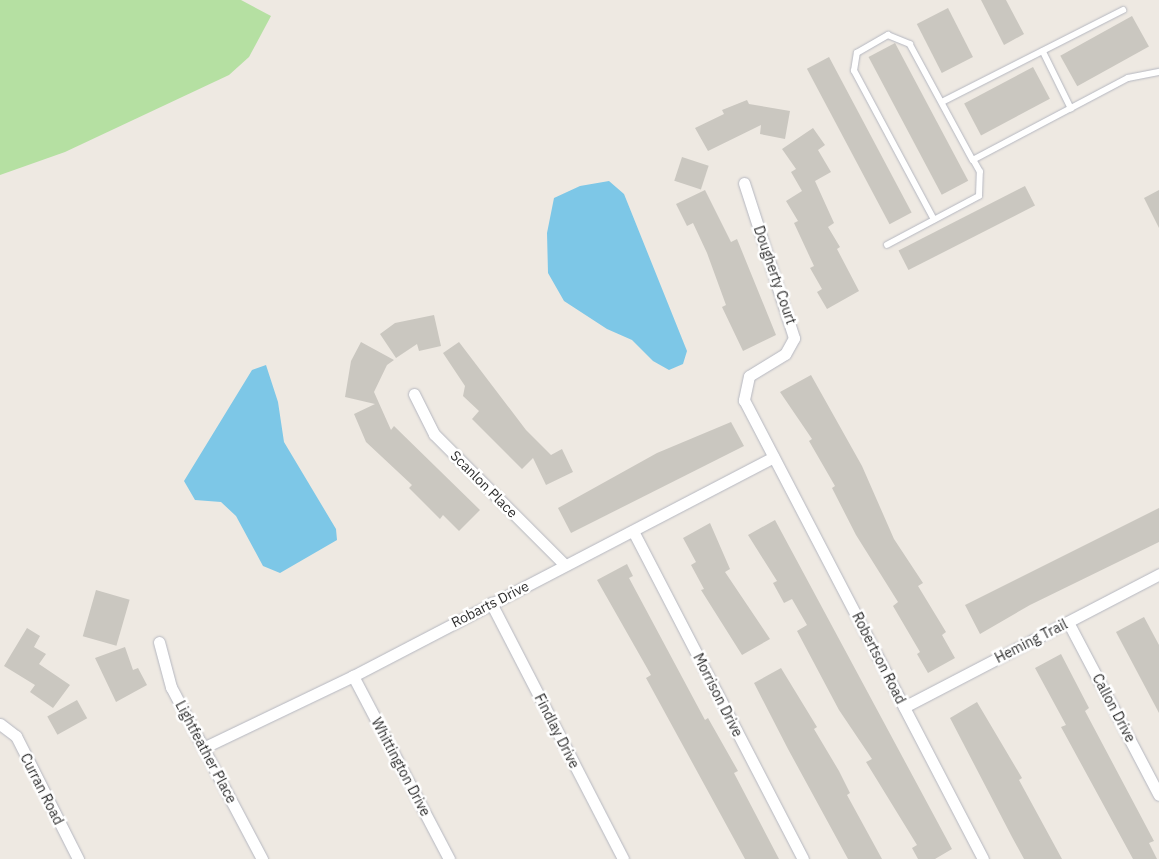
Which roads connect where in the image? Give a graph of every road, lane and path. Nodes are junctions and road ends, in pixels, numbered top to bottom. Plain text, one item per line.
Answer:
1 (1123, 10) dead end
2 (1043, 51) junction
3 (1159, 72) edge
4 (942, 102) junction
5 (1071, 108) junction
6 (973, 160) junction
7 (744, 183) dead end
8 (934, 220) junction
9 (887, 245) dead end
10 (414, 394) dead end
11 (773, 457) junction
12 (633, 531) junction
13 (565, 565) junction
14 (1159, 574) edge
15 (491, 602) junction
16 (1068, 622) junction
17 (160, 642) dead end
18 (353, 676) junction
19 (904, 706) junction
20 (0, 724) edge
21 (206, 747) junction
22 (1159, 795) edge
23 (78, 859) edge
24 (262, 859) edge
25 (449, 859) edge
26 (623, 859) edge
27 (803, 859) edge
28 (983, 859) edge

1 - 2 lane
2 - 4 lane
2 - 5 lane
3 - 5 lane
4 - 6 lane
4 - 8 lane
5 - 6 lane
6 - 8 lane
7 - 11 street, Dougherty Court
8 - 9 lane
10 - 13 street, Scanlon Place
11 - 12 street, Robarts Drive
11 - 19 street, Robertson Road
12 - 13 street, Robarts Drive
12 - 27 street, Morrison Drive
13 - 15 street, Robarts Drive
14 - 16 street, Heming Trail
15 - 18 street, Robarts Drive
15 - 26 street, Findlay Drive
16 - 19 street, Heming Trail
16 - 22 street, Callon Drive
17 - 21 street, Lightfeather Place
18 - 21 street, Robarts Drive
18 - 25 street, Whittington Drive
19 - 28 street, Robertson Road
20 - 23 street, Curran Road
21 - 24 street, Lightfeather Place

